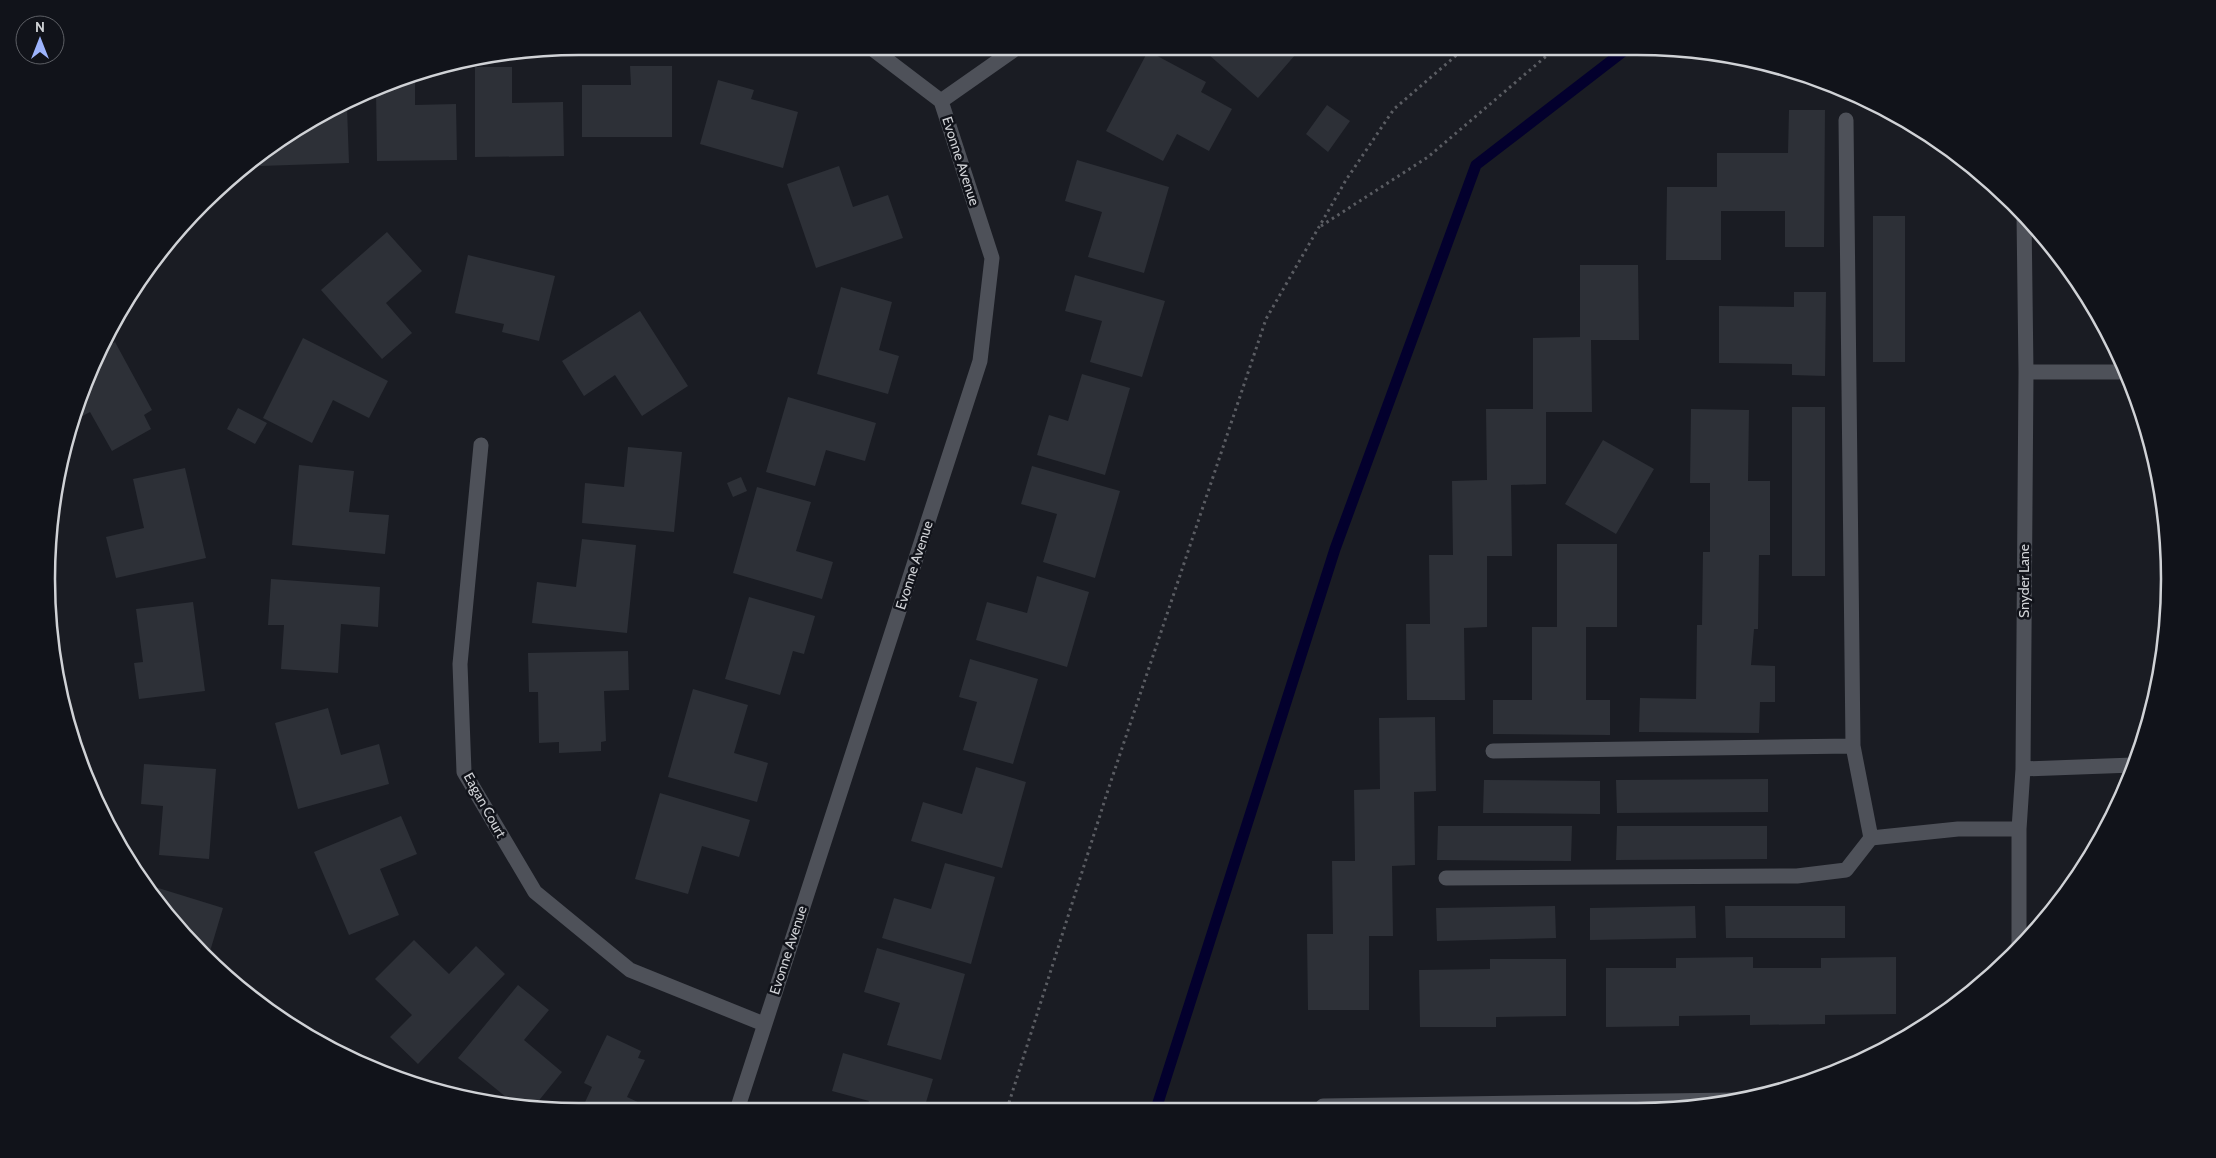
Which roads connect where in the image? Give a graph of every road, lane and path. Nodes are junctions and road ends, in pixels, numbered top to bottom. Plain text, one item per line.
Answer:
1 (882, 55) edge
2 (1007, 55) edge
3 (1457, 55) edge
4 (1548, 55) edge
5 (941, 101) junction
6 (1846, 120) dead end
7 (2024, 226) edge
8 (1319, 227) junction
9 (2026, 372) junction
10 (2118, 372) edge
11 (481, 445) dead end
12 (1853, 746) junction
13 (1493, 751) dead end
14 (2126, 766) edge
15 (2023, 769) junction
16 (2019, 829) junction
17 (1871, 838) junction
18 (1446, 878) dead end
19 (2019, 938) edge
20 (764, 1024) junction
21 (1686, 1101) edge
22 (739, 1103) edge
23 (1009, 1103) edge
24 (1528, 1103) edge

1 - 5 street, Evonne Avenue
2 - 5 street
3 - 8 path
4 - 8 path
5 - 20 street, Evonne Avenue
6 - 12 street
7 - 9 street, Snyder Lane
8 - 23 path
9 - 10 street
9 - 15 street, Snyder Lane
11 - 20 street, Eagan Court
12 - 13 street
12 - 17 street
14 - 15 street
15 - 16 street, Snyder Lane
16 - 17 street
16 - 19 street, Snyder Lane
17 - 18 street
20 - 22 street, Evonne Avenue
21 - 24 street

